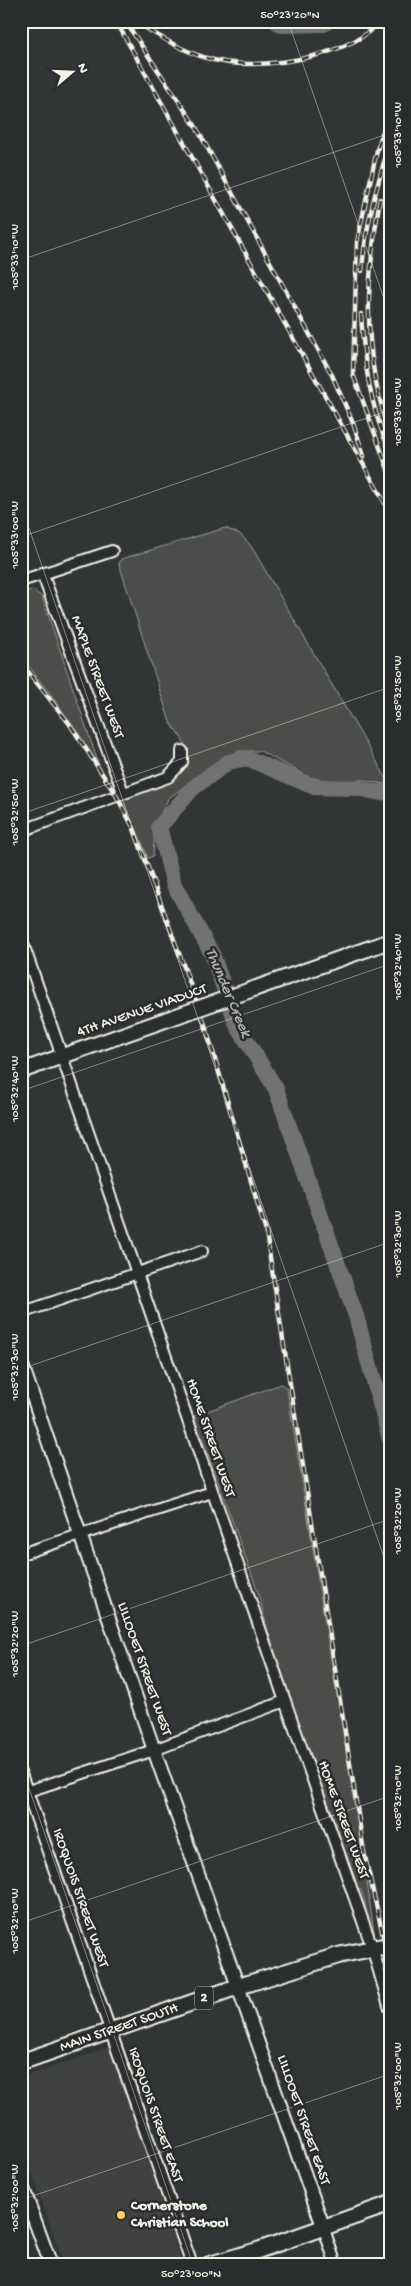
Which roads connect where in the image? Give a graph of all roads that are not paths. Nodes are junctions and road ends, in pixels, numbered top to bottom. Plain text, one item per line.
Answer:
1 (112, 551) dead end
2 (42, 572) junction
3 (21, 581) edge
4 (182, 751) dead end
5 (123, 792) junction
6 (21, 831) edge
7 (21, 938) edge
8 (390, 941) edge
9 (68, 1054) junction
10 (21, 1071) edge
11 (202, 1251) dead end
12 (136, 1273) junction
13 (21, 1313) edge
14 (21, 1362) edge
15 (212, 1492) junction
16 (82, 1534) junction
17 (21, 1554) edge
18 (285, 1701) junction
19 (154, 1750) junction
20 (21, 1774) edge
21 (24, 1792) edge
22 (390, 1945) edge
23 (372, 1947) junction
24 (237, 1987) junction
25 (390, 2009) edge
26 (110, 2031) junction
27 (21, 2062) edge
28 (21, 2183) edge
29 (390, 2204) edge
30 (324, 2226) junction
31 (51, 2265) edge
32 (192, 2265) edge
33 (208, 2265) edge
34 (336, 2265) edge

1 - 2 street
2 - 3 street
2 - 5 street, MAPLE STREET WEST
4 - 5 street
5 - 6 street
7 - 9 street, HOME STREET WEST
8 - 9 main road, 4TH AVENUE VIADUCT, bridge
9 - 10 main road, 4TH AVENUE VIADUCT
9 - 12 street, HOME STREET WEST
11 - 12 street
12 - 13 street
12 - 15 street, HOME STREET WEST
14 - 16 street, LILLOOET STREET WEST
15 - 16 street
15 - 18 street, HOME STREET WEST
16 - 17 street
16 - 19 street, LILLOOET STREET WEST
18 - 19 street
18 - 23 street, HOME STREET WEST
19 - 21 street
19 - 24 street, LILLOOET STREET WEST
20 - 21 street, IROQUOIS STREET WEST
21 - 26 street, IROQUOIS STREET WEST
22 - 23 main road, MAIN STREET SOUTH / 2
23 - 24 main road, MAIN STREET SOUTH / 2
23 - 25 street, HOME STREET WEST
24 - 26 main road, MAIN STREET SOUTH / 2
24 - 30 street, LILLOOET STREET EAST
26 - 27 main road, MAIN STREET SOUTH / 2
26 - 32 street, IROQUOIS STREET EAST
28 - 31 street
29 - 30 main road
30 - 33 main road
30 - 34 street, LILLOOET STREET EAST

